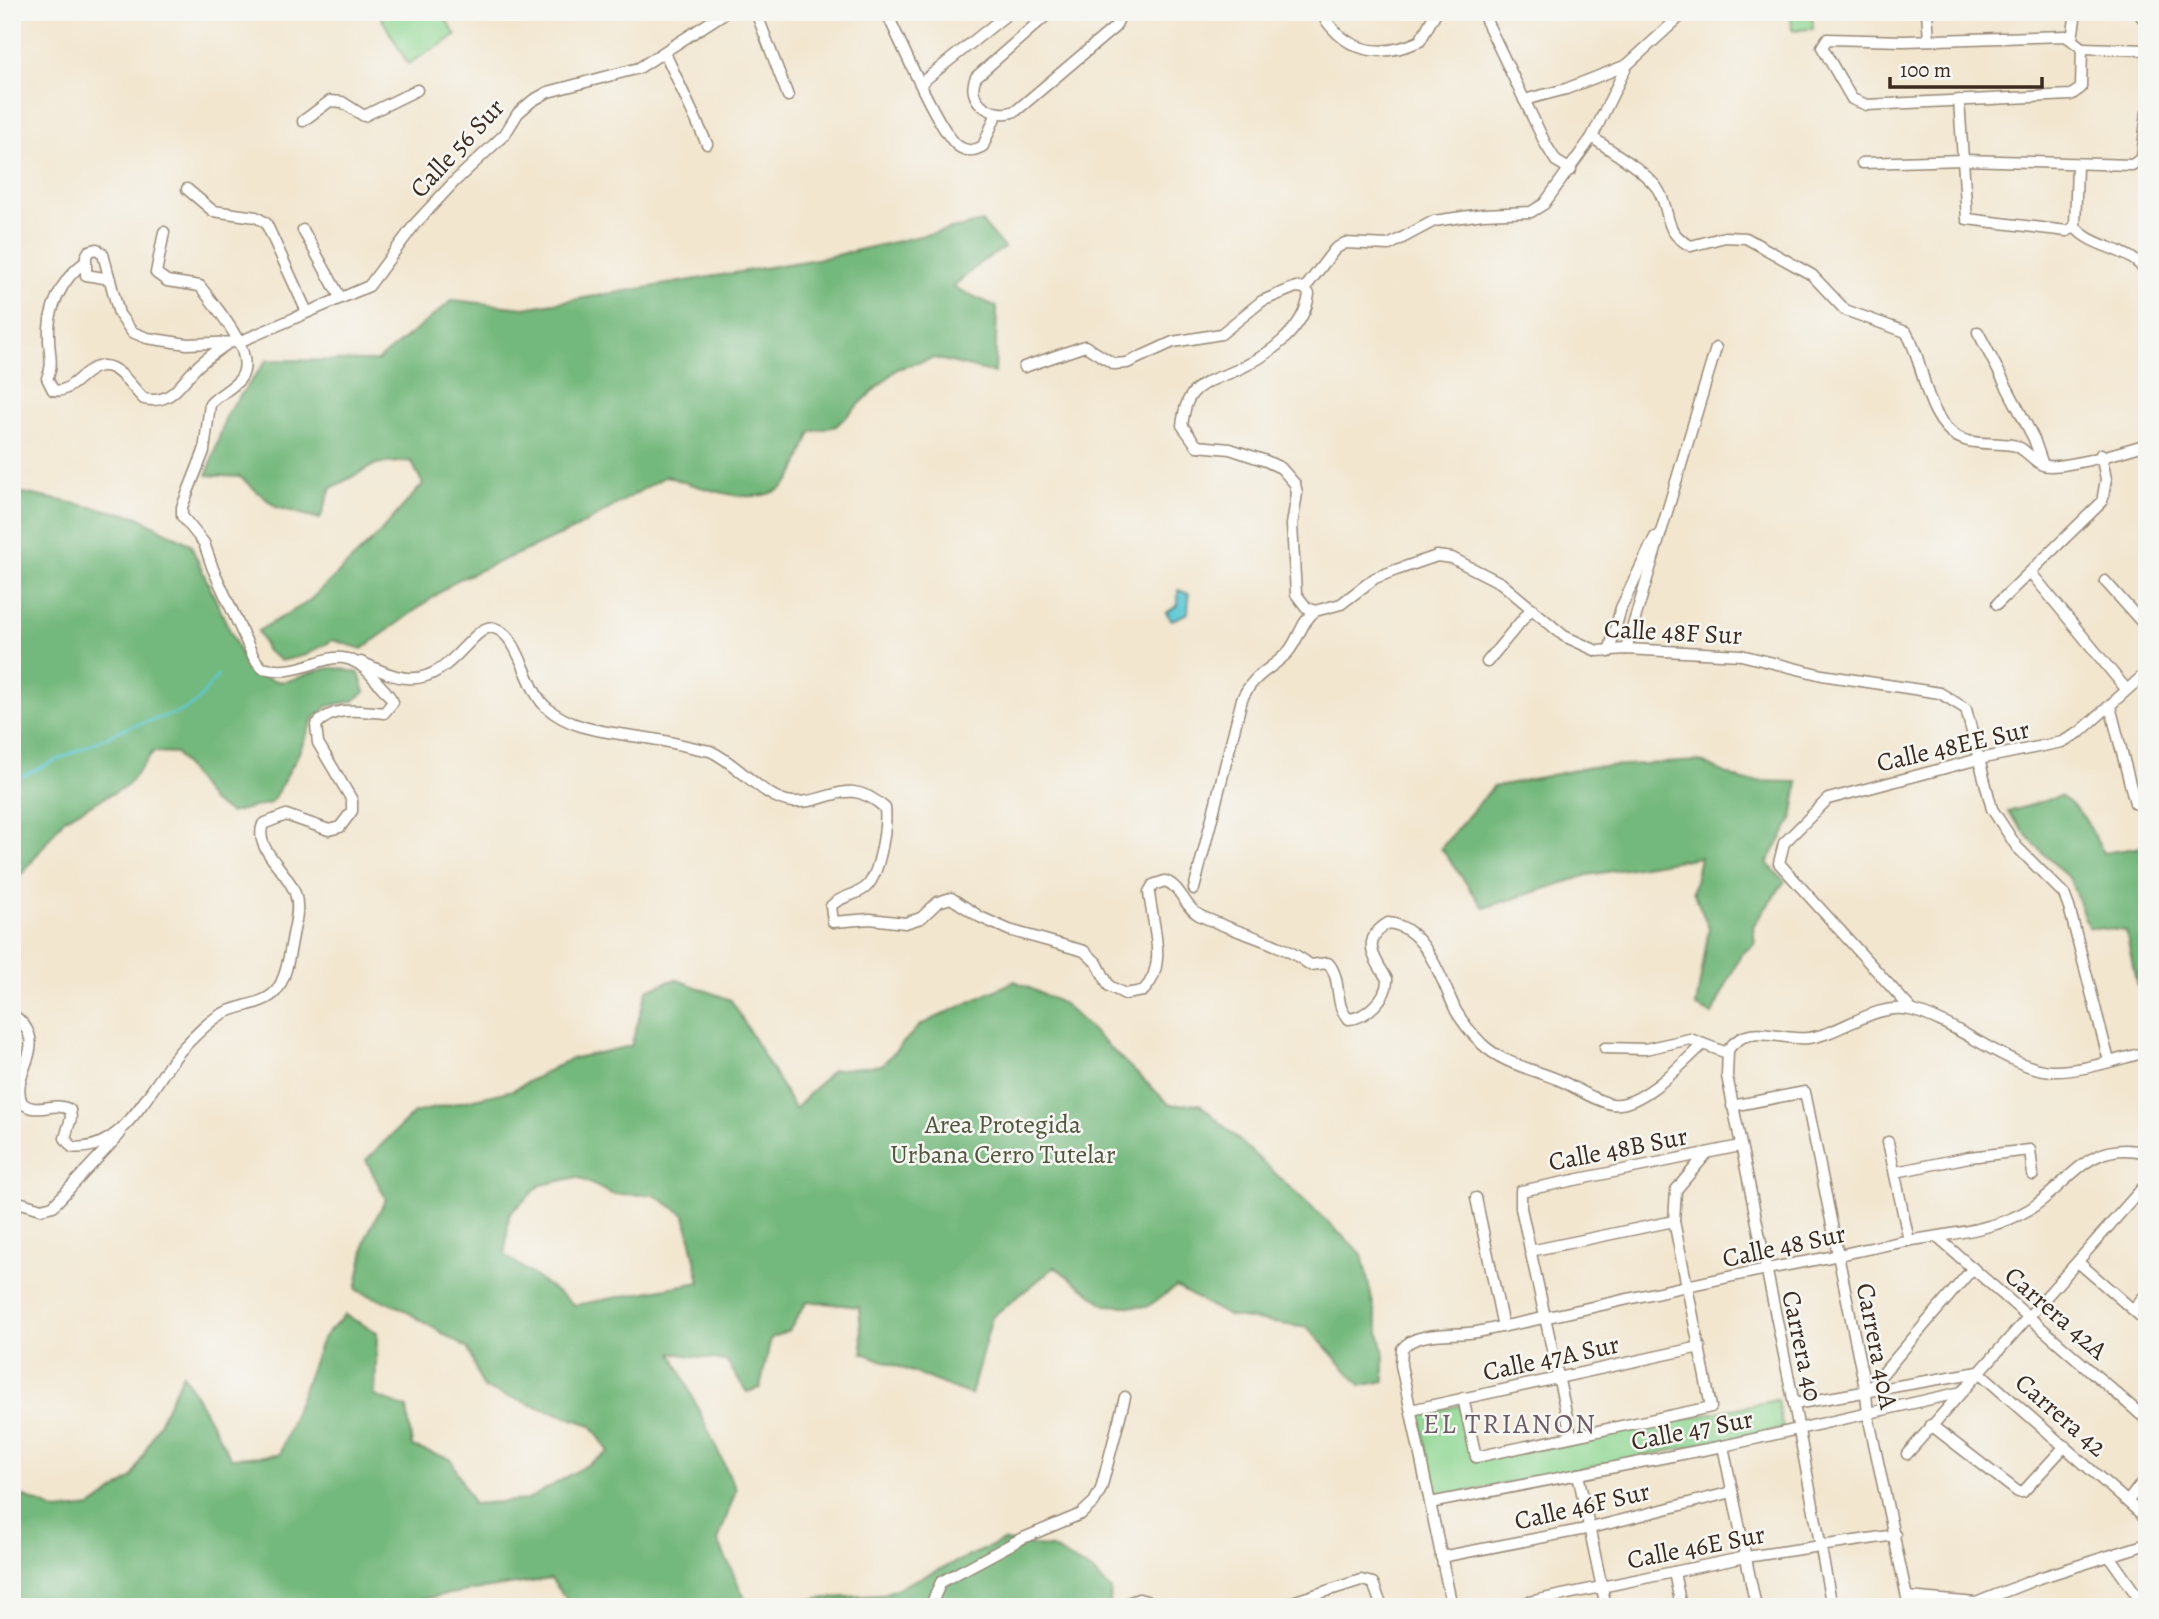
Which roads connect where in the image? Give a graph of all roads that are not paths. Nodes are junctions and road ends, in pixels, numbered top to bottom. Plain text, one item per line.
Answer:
1 (726, 12) edge
2 (756, 12) edge
3 (886, 12) edge
4 (1010, 12) edge
5 (1050, 12) edge
6 (1122, 12) edge
7 (1436, 12) edge
8 (1482, 12) edge
9 (1685, 12) edge
10 (1927, 12) edge
11 (2076, 12) edge
12 (1325, 19) dead end
13 (1929, 39) junction
14 (2072, 39) junction
15 (2081, 48) junction
16 (2147, 50) edge
17 (666, 53) junction
18 (1627, 65) junction
19 (921, 83) junction
20 (417, 90) dead end
21 (788, 96) dead end
22 (1524, 100) junction
23 (1959, 100) junction
24 (2147, 112) edge
25 (996, 115) junction
26 (303, 121) dead end
27 (1592, 137) junction
28 (707, 144) dead end
29 (1964, 160) junction
30 (1862, 163) dead end
31 (2077, 165) junction
32 (1571, 170) junction
33 (187, 189) dead end
34 (2075, 226) junction
35 (303, 230) dead end
36 (164, 232) dead end
37 (85, 262) junction
38 (2147, 274) edge
39 (110, 279) junction
40 (1305, 288) junction
41 (340, 297) junction
42 (307, 312) junction
43 (1978, 332) dead end
44 (239, 342) junction
45 (227, 343) junction
46 (1716, 348) dead end
47 (1024, 367) dead end
48 (2147, 444) edge
49 (2101, 454) junction
50 (2043, 466) junction
51 (1667, 515) junction
52 (2031, 573) junction
53 (2105, 581) dead end
54 (1997, 604) dead end
55 (1532, 608) junction
56 (1315, 611) junction
57 (2147, 628) edge
58 (1626, 649) junction
59 (1609, 652) junction
60 (361, 662) junction
61 (1487, 662) dead end
62 (2147, 672) edge
63 (2126, 689) junction
64 (2110, 706) junction
65 (1981, 758) junction
66 (2146, 809) edge
67 (1194, 889) dead end
68 (1912, 1010) junction
69 (12, 1014) edge
70 (1703, 1044) junction
71 (1605, 1048) dead end
72 (2147, 1052) edge
73 (1727, 1053) junction
74 (2109, 1061) junction
75 (1732, 1106) junction
76 (120, 1133) junction
77 (1888, 1142) dead end
78 (1740, 1146) junction
79 (1707, 1153) junction
80 (2147, 1153) edge
81 (1896, 1172) junction
82 (2032, 1175) dead end
83 (2147, 1183) edge
84 (1476, 1198) dead end
85 (12, 1218) edge
86 (1674, 1221) junction
87 (1938, 1238) junction
88 (1909, 1241) junction
89 (1530, 1251) junction
90 (1838, 1256) junction
91 (2078, 1262) junction
92 (1973, 1268) junction
93 (1764, 1270) junction
94 (1688, 1288) junction
95 (2147, 1293) edge
96 (2133, 1309) junction
97 (2028, 1317) junction
98 (1544, 1318) junction
99 (2147, 1322) edge
100 (1503, 1327) junction
101 (1700, 1347) junction
102 (1979, 1372) junction
103 (1560, 1378) junction
104 (1962, 1392) junction
105 (1867, 1393) junction
106 (1125, 1397) dead end
107 (1463, 1398) junction
108 (1794, 1404) junction
109 (1411, 1410) junction
110 (2144, 1412) edge
111 (1868, 1415) junction
112 (1931, 1425) junction
113 (1798, 1430) junction
114 (1570, 1435) junction
115 (1723, 1446) junction
116 (2065, 1446) junction
117 (1907, 1454) dead end
118 (1578, 1474) junction
119 (2147, 1476) edge
120 (1732, 1492) junction
121 (2128, 1501) junction
122 (1430, 1503) junction
123 (2147, 1519) edge
124 (1591, 1528) junction
125 (1895, 1535) junction
126 (2147, 1544) edge
127 (1821, 1546) junction
128 (2109, 1556) junction
129 (1441, 1557) junction
130 (1746, 1557) junction
131 (1674, 1572) junction
132 (1601, 1587) junction
133 (1909, 1602) edge
134 (1976, 1605) edge
135 (930, 1607) edge
136 (1116, 1607) edge
137 (1167, 1607) edge
138 (1256, 1607) edge
139 (1382, 1607) edge
140 (1452, 1607) edge
141 (1505, 1607) edge
142 (1606, 1607) edge
143 (1681, 1607) edge
144 (1756, 1607) edge
145 (1832, 1607) edge
146 (2145, 1607) edge

1 - 17 street, Calle 56 Sur
2 - 21 street
3 - 19 street
4 - 19 street
5 - 25 street
6 - 25 street
7 - 12 street
8 - 22 street
9 - 18 street
10 - 13 street
11 - 14 street
13 - 14 street
13 - 23 street
14 - 15 street
15 - 16 street
15 - 23 street
17 - 28 street
17 - 41 street, Calle 56 Sur
18 - 22 street
18 - 27 street
19 - 25 street
20 - 26 street
22 - 32 street
23 - 29 street
24 - 31 street
27 - 32 street
27 - 50 street
29 - 30 street
29 - 31 street
29 - 34 street
31 - 34 street
32 - 40 street
33 - 42 street
34 - 38 street
35 - 41 street
36 - 44 street
37 - 39 street
37 - 39 street
37 - 45 street
39 - 45 street, Calle 56 Sur
40 - 47 street
40 - 56 street
41 - 42 street, Calle 56 Sur
42 - 44 street, Calle 56 Sur
43 - 50 street
44 - 45 street, Calle 56 Sur
44 - 60 street
46 - 51 street
48 - 49 street
49 - 50 street
49 - 52 street
51 - 58 street
51 - 59 street
52 - 54 street
52 - 63 street
53 - 57 street
55 - 56 street, Calle 48F Sur
55 - 59 street, Calle 48F Sur
55 - 61 street
56 - 67 street
58 - 59 street, Calle 48F Sur
58 - 65 street, Calle 48F Sur
60 - 70 street
60 - 76 street
62 - 63 street, Calle 48EE Sur
63 - 64 street, Calle 48EE Sur
64 - 65 street, Calle 48EE Sur
64 - 66 street
65 - 68 street, Calle 48EE Sur
65 - 74 street
68 - 73 street
68 - 74 street
69 - 76 street
70 - 71 street
70 - 73 street
72 - 74 street
73 - 75 street, Carrera 40
75 - 78 street, Carrera 40
75 - 90 street, Carrera 40A
76 - 85 street
77 - 81 street
78 - 79 street, Calle 48B Sur
78 - 93 street, Carrera 40
79 - 86 street
79 - 89 street, Calle 48B Sur
80 - 87 street, Calle 48 Sur
81 - 82 street
81 - 88 street
83 - 91 street
84 - 100 street
86 - 89 street
86 - 94 street
87 - 88 street, Calle 48 Sur
87 - 92 street, Carrera 42A
88 - 90 street, Calle 48 Sur
89 - 98 street
90 - 93 street, Calle 48 Sur
90 - 105 street, Carrera 40A
91 - 96 street
91 - 97 street
92 - 97 street, Carrera 42A
92 - 105 street
93 - 94 street, Calle 48 Sur
93 - 108 street, Carrera 40
94 - 98 street, Calle 48 Sur
94 - 101 street
95 - 96 street
96 - 99 street
97 - 102 street
97 - 110 street, Carrera 42A
98 - 100 street, Calle 48 Sur
98 - 103 street
100 - 109 street, Calle 48 Sur
101 - 103 street, Calle 47A Sur
101 - 114 street, Calle 47 Sur
102 - 104 street
102 - 105 street
102 - 116 street, Carrera 42
103 - 107 street, Calle 47A Sur
103 - 114 street
104 - 111 street, Calle 47 Sur
104 - 112 street
105 - 108 street
105 - 111 street, Carrera 40A
106 - 135 street
107 - 109 street, Calle 47A Sur
107 - 114 street, Calle 47 Sur
108 - 113 street, Carrera 40
109 - 122 street
111 - 113 street, Calle 47 Sur
111 - 125 street, Carrera 40A
112 - 116 street
112 - 117 street
113 - 115 street, Calle 47 Sur
113 - 127 street, Carrera 40
115 - 118 street, Calle 47 Sur
115 - 120 street
116 - 121 street, Carrera 42
118 - 122 street, Calle 47 Sur
118 - 124 street
119 - 121 street
120 - 124 street, Calle 46F Sur
120 - 130 street
121 - 123 street, Carrera 42
122 - 129 street
124 - 129 street, Calle 46F Sur
124 - 132 street
125 - 127 street, Calle 46E Sur
125 - 133 street, Carrera 40A
126 - 128 street
127 - 130 street, Calle 46E Sur
127 - 145 street, Carrera 40
128 - 134 street
128 - 146 street
129 - 140 street
130 - 131 street, Calle 46E Sur
130 - 144 street
131 - 132 street, Calle 46E Sur
131 - 143 street
132 - 141 street, Calle 46E Sur
132 - 142 street
133 - 134 street
136 - 137 street
138 - 139 street

